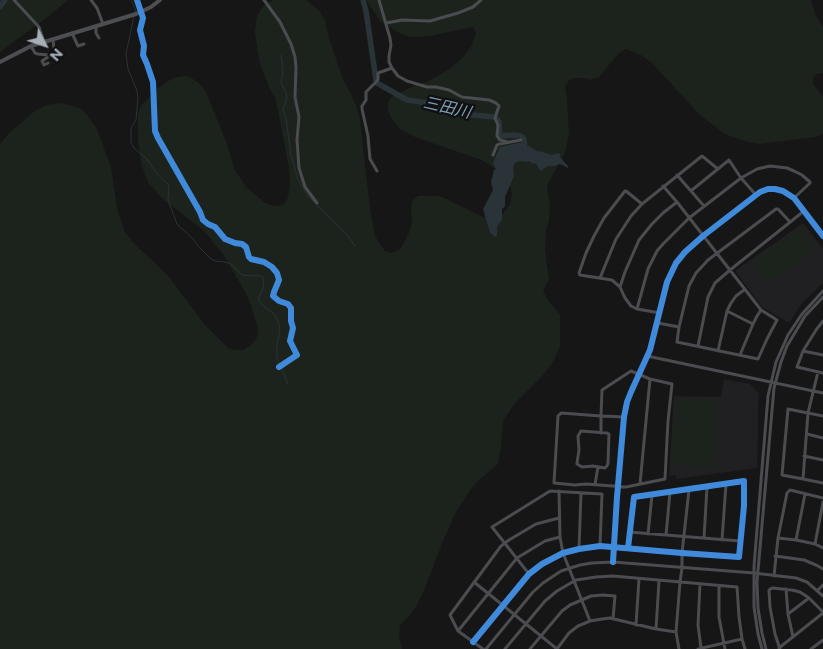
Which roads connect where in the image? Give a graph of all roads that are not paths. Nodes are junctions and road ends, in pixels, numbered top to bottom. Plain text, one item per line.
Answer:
1 (14, 0) edge
2 (91, 0) edge
3 (137, 0) edge
4 (160, 0) edge
5 (264, 0) edge
6 (379, 0) edge
7 (481, 0) edge
8 (141, 11) junction
9 (386, 23) junction
10 (103, 24) junction
11 (96, 26) junction
12 (72, 33) junction
13 (98, 38) dead end
14 (53, 40) junction
15 (44, 42) junction
16 (84, 44) dead end
17 (32, 46) junction
18 (54, 49) dead end
19 (0, 62) edge
20 (48, 63) dead end
21 (392, 68) junction
22 (521, 140) dead end
23 (507, 142) junction
24 (493, 155) dead end
25 (718, 169) junction
26 (376, 171) dead end
27 (677, 175) junction
28 (741, 178) junction
29 (663, 186) junction
30 (692, 190) junction
31 (756, 195) junction
32 (794, 198) junction
33 (676, 202) junction
34 (316, 203) dead end
35 (642, 204) junction
36 (704, 206) junction
37 (804, 211) junction
38 (689, 218) junction
39 (790, 222) junction
40 (823, 224) edge
41 (818, 229) junction
42 (702, 236) junction
43 (823, 236) edge
44 (716, 254) junction
45 (730, 270) junction
46 (600, 278) junction
47 (620, 286) junction
48 (744, 290) junction
49 (823, 291) edge
50 (823, 297) edge
51 (637, 309) junction
52 (761, 310) junction
53 (727, 311) junction
54 (660, 313) junction
55 (823, 321) edge
56 (658, 323) junction
57 (752, 324) junction
58 (680, 327) junction
59 (698, 346) junction
60 (718, 351) junction
61 (803, 351) junction
62 (740, 355) junction
63 (823, 355) edge
64 (647, 356) junction
65 (279, 367) dead end
66 (818, 372) junction
67 (823, 373) edge
68 (639, 374) junction
69 (650, 379) junction
70 (773, 383) junction
71 (813, 391) junction
72 (823, 393) edge
73 (808, 413) junction
74 (601, 416) junction
75 (823, 416) edge
76 (624, 417) junction
77 (601, 433) junction
78 (806, 434) junction
79 (823, 438) edge
80 (804, 456) junction
81 (823, 460) edge
82 (598, 467) junction
83 (802, 479) junction
84 (823, 483) edge
85 (595, 484) junction
86 (640, 484) junction
87 (726, 484) junction
88 (618, 486) junction
89 (707, 487) junction
90 (689, 490) junction
91 (559, 491) junction
92 (670, 492) junction
93 (581, 493) junction
94 (805, 494) junction
95 (652, 495) junction
96 (823, 500) edge
97 (559, 518) junction
98 (629, 532) junction
99 (648, 534) junction
100 (666, 535) junction
101 (684, 536) junction
102 (560, 537) junction
103 (704, 538) junction
104 (778, 538) junction
105 (722, 540) junction
106 (796, 540) junction
107 (740, 541) junction
108 (505, 543) junction
109 (815, 544) junction
110 (600, 546) junction
111 (614, 547) junction
112 (628, 548) junction
113 (823, 548) edge
114 (579, 549) junction
115 (564, 553) junction
116 (682, 553) junction
117 (775, 556) junction
118 (517, 558) junction
119 (613, 562) junction
120 (570, 568) junction
121 (682, 568) junction
122 (823, 569) edge
123 (529, 574) junction
124 (756, 574) junction
125 (774, 576) junction
126 (639, 580) junction
127 (574, 581) junction
128 (660, 581) junction
129 (474, 582) junction
130 (680, 582) junction
131 (700, 584) junction
132 (823, 584) edge
133 (719, 586) junction
134 (786, 589) junction
135 (818, 590) junction
136 (489, 594) junction
137 (823, 596) edge
138 (809, 598) junction
139 (581, 599) junction
140 (502, 605) junction
141 (823, 612) edge
142 (515, 614) junction
143 (788, 614) junction
144 (613, 619) junction
145 (590, 621) junction
146 (526, 624) junction
147 (636, 625) junction
148 (656, 629) junction
149 (458, 631) junction
150 (676, 632) junction
151 (540, 636) junction
152 (793, 638) junction
153 (742, 639) junction
154 (823, 640) edge
155 (473, 642) junction
156 (723, 644) junction
157 (484, 649) edge
158 (505, 649) edge
159 (530, 649) edge
160 (679, 649) edge
161 (700, 649) edge
162 (724, 649) edge
163 (745, 649) edge
164 (762, 649) edge
165 (766, 649) edge
166 (779, 649) edge
167 (812, 649) edge

1 - 15 street
2 - 10 street
3 - 8 street
4 - 8 main road
5 - 34 street
6 - 9 street
7 - 9 street
8 - 10 main road
8 - 65 street
9 - 21 street
10 - 11 main road
11 - 12 main road
11 - 13 street
12 - 14 main road
12 - 16 street
14 - 15 main road
14 - 18 street
15 - 17 main road
17 - 19 main road
17 - 20 street
21 - 23 street
21 - 26 street
22 - 23 street
23 - 24 street
25 - 27 street
25 - 28 street
25 - 30 street
27 - 29 street
27 - 30 street
28 - 31 street
28 - 32 street
28 - 36 street
29 - 33 street
29 - 35 street
30 - 36 street
31 - 32 street
31 - 42 street
32 - 37 street
33 - 38 street
33 - 47 street
35 - 46 street
35 - 46 street
36 - 38 street
37 - 39 street
37 - 41 street
38 - 42 street
38 - 51 street
39 - 44 street
39 - 45 street
40 - 41 street
41 - 43 street
42 - 44 street
42 - 54 street
44 - 45 street
44 - 58 street
45 - 48 street
45 - 59 street
46 - 47 street
47 - 51 street
48 - 52 street
48 - 53 street
49 - 70 street
50 - 70 street
51 - 54 street
52 - 57 street
52 - 62 street
53 - 57 street
53 - 60 street
54 - 56 street
55 - 61 street
56 - 58 street
56 - 64 street
57 - 62 street
58 - 59 street
59 - 60 street
60 - 62 street
61 - 63 street
61 - 66 street
64 - 68 street
64 - 70 street
66 - 67 street
66 - 71 street
68 - 69 street
68 - 74 street
68 - 76 street
69 - 86 street
69 - 86 street
70 - 71 street
70 - 124 street
71 - 72 street
71 - 73 street
73 - 75 street
73 - 78 street
73 - 83 street
74 - 76 street
74 - 77 street
74 - 85 street
76 - 88 street
77 - 82 street
77 - 82 street
78 - 79 street
78 - 80 street
80 - 81 street
80 - 83 street
82 - 85 street
83 - 84 street
85 - 88 street
86 - 88 street
87 - 89 street
87 - 105 street
87 - 107 street
88 - 111 street
89 - 90 street
89 - 103 street
90 - 92 street
90 - 101 street
91 - 93 street
91 - 97 street
91 - 108 street
92 - 95 street
92 - 100 street
93 - 110 street
93 - 114 street
94 - 96 street
94 - 104 street
94 - 106 street
95 - 98 street
95 - 99 street
96 - 109 street
97 - 102 street
97 - 108 street
98 - 99 street
98 - 112 street
99 - 100 street
100 - 101 street
101 - 103 street
101 - 116 street
102 - 115 street
102 - 118 street
103 - 105 street
104 - 106 street
104 - 117 street
105 - 107 street
106 - 109 street
107 - 116 street
108 - 118 street
108 - 129 street
109 - 113 street
110 - 111 street
110 - 114 street
111 - 112 street
111 - 119 street
112 - 116 street
114 - 115 street
115 - 120 street
115 - 123 street
116 - 121 street
117 - 122 street
117 - 125 street
118 - 123 street
118 - 136 street
119 - 120 street
119 - 121 street
120 - 127 street
120 - 142 street
121 - 124 street
121 - 130 street
123 - 140 street
124 - 125 street
124 - 164 street
124 - 165 street
125 - 135 street
126 - 127 street
126 - 128 street
126 - 147 street
127 - 139 street
127 - 146 street
128 - 130 street
128 - 148 street
129 - 136 street
129 - 149 street
130 - 131 street
130 - 150 street
131 - 133 street
131 - 161 street
132 - 135 street
133 - 153 street
133 - 156 street
134 - 138 street
134 - 143 street
134 - 166 street
135 - 137 street
136 - 140 street
136 - 149 street
138 - 141 street
138 - 143 street
139 - 144 street
139 - 145 street
139 - 151 street
140 - 142 street
140 - 155 street
141 - 152 street
142 - 146 street
142 - 157 street
143 - 152 street
144 - 145 street
144 - 147 street
145 - 151 street
146 - 151 street
146 - 158 street
147 - 148 street
148 - 150 street
149 - 155 street
150 - 160 street
151 - 159 street
152 - 166 street
153 - 156 street
153 - 163 street
154 - 167 street
155 - 157 street
156 - 161 street
156 - 162 street

